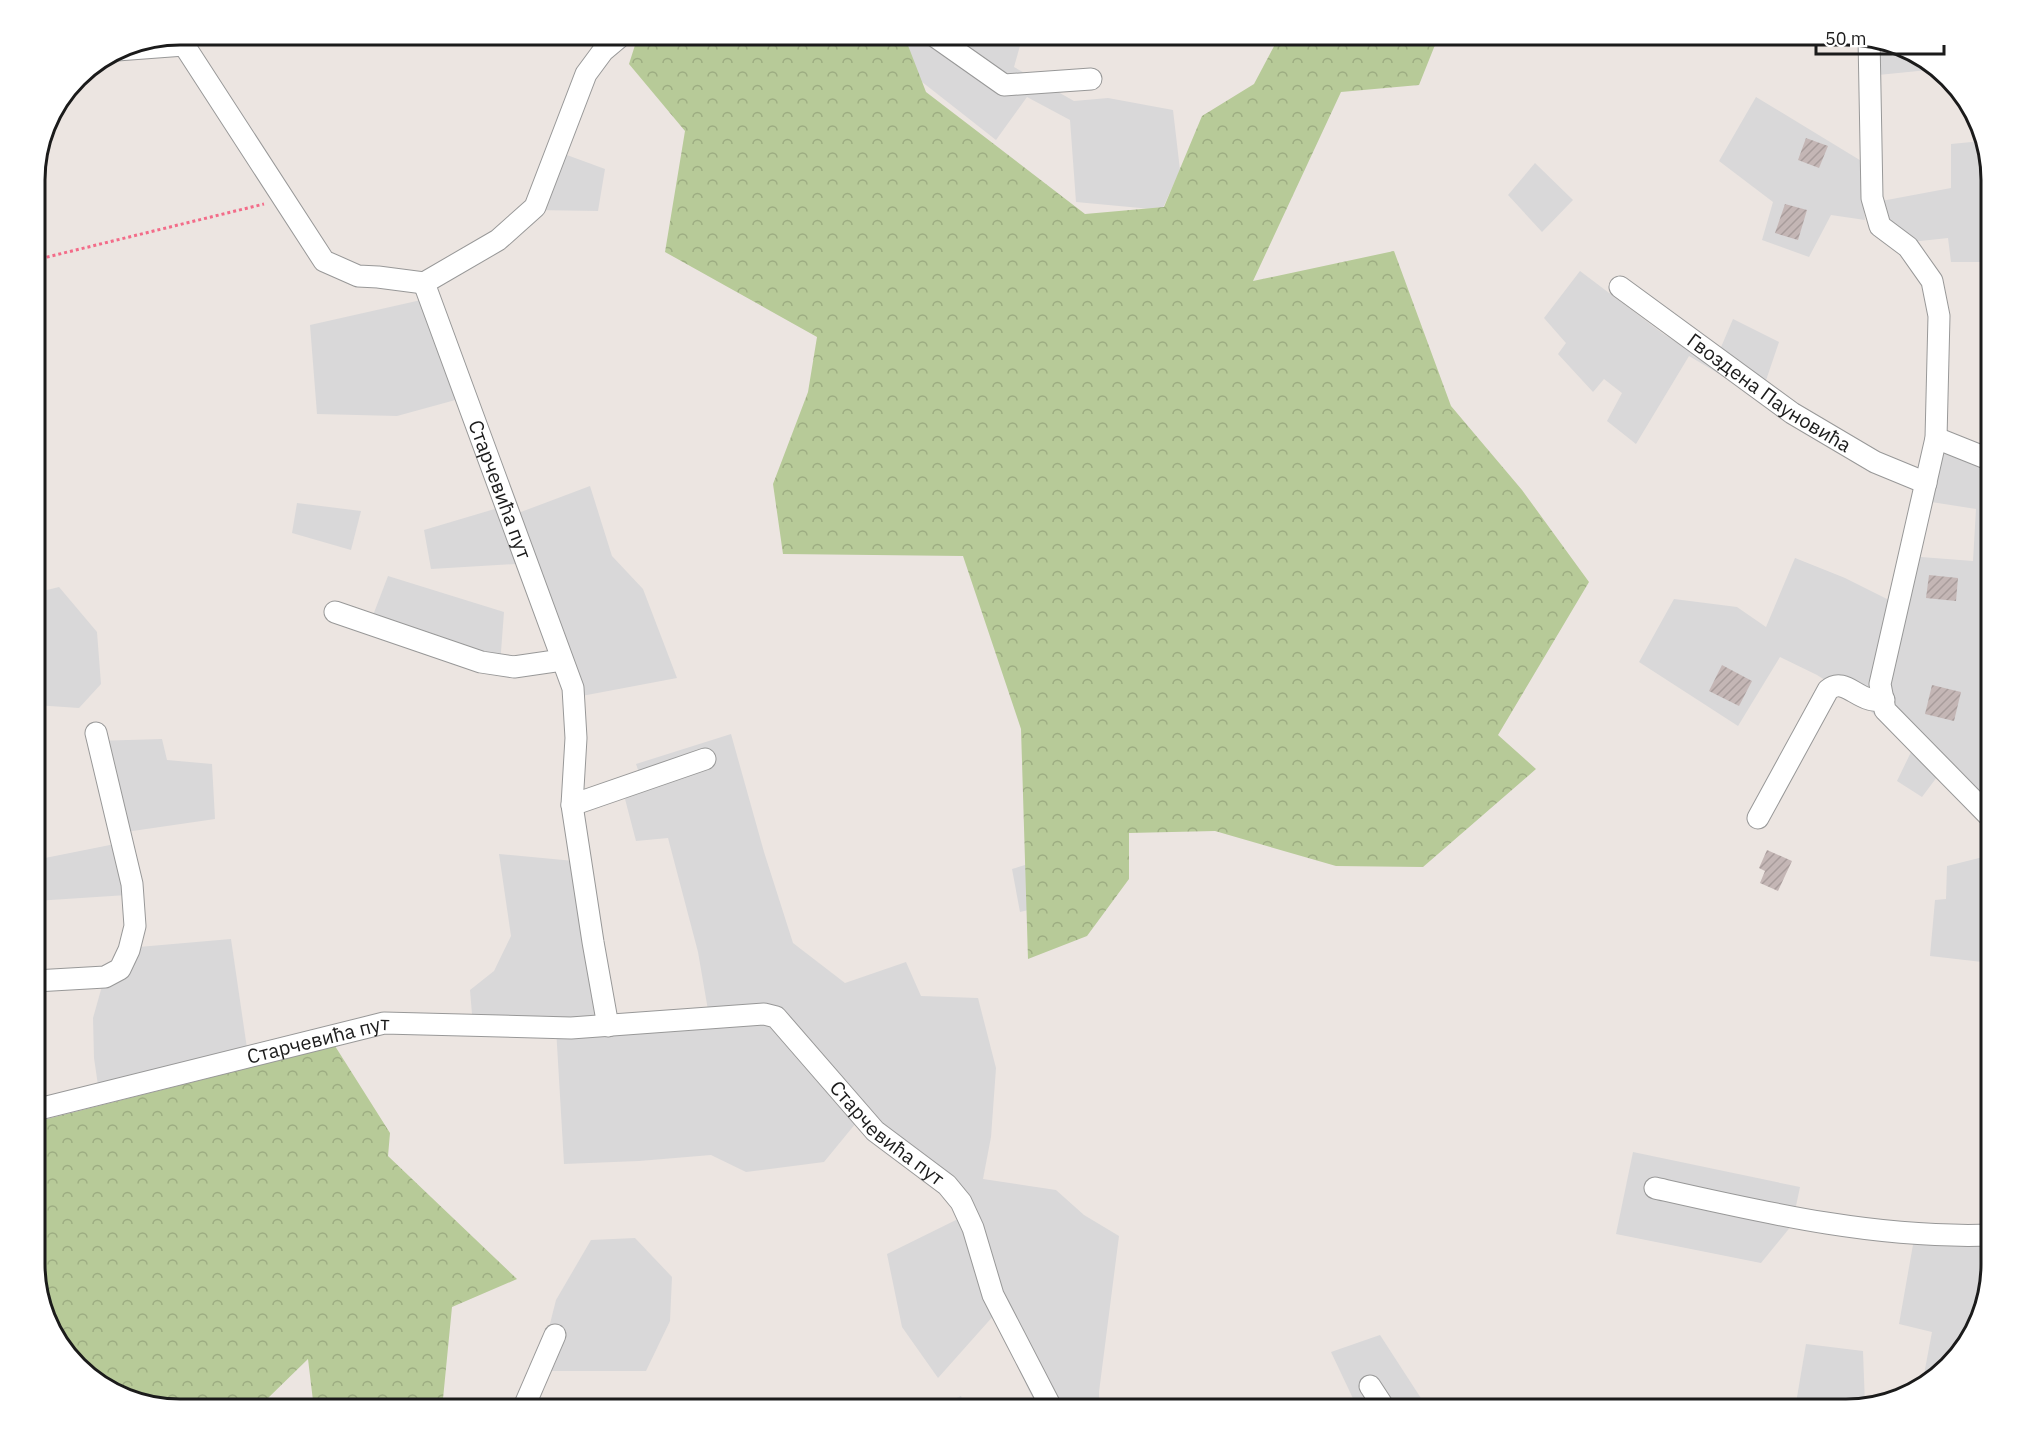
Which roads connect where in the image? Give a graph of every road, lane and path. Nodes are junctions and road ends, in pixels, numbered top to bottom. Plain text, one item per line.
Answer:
1 (187, 45) edge
2 (610, 45) edge
3 (948, 45) edge
4 (1869, 48) edge
5 (1090, 79) dead end
6 (284, 200) junction
7 (45, 258) edge
8 (424, 283) junction
9 (1620, 287) dead end
10 (1936, 438) junction
11 (1981, 456) edge
12 (1926, 483) junction
13 (335, 612) dead end
14 (562, 660) junction
15 (1884, 700) junction
16 (96, 733) dead end
17 (705, 759) dead end
18 (572, 805) junction
19 (1981, 807) edge
20 (1758, 818) dead end
21 (45, 980) edge
22 (608, 1026) junction
23 (45, 1108) edge
24 (1655, 1188) dead end
25 (1981, 1235) edge
26 (555, 1335) dead end
27 (1370, 1386) dead end
28 (528, 1399) edge
29 (1046, 1399) edge
30 (1379, 1399) edge

1 - 6 street
2 - 8 street
3 - 5 street
4 - 10 street
6 - 7 path
6 - 8 street
8 - 14 street, Старчевића пут
9 - 12 street, Гвоздена Пауновића
10 - 11 street
10 - 12 street
12 - 15 street
13 - 14 street
14 - 18 street, Старчевића пут
15 - 19 street
15 - 20 street
16 - 21 street
17 - 18 street
18 - 22 street, Старчевића пут
22 - 23 street, Старчевића пут
22 - 29 street, Старчевића пут
24 - 25 street
26 - 28 street
27 - 30 street

